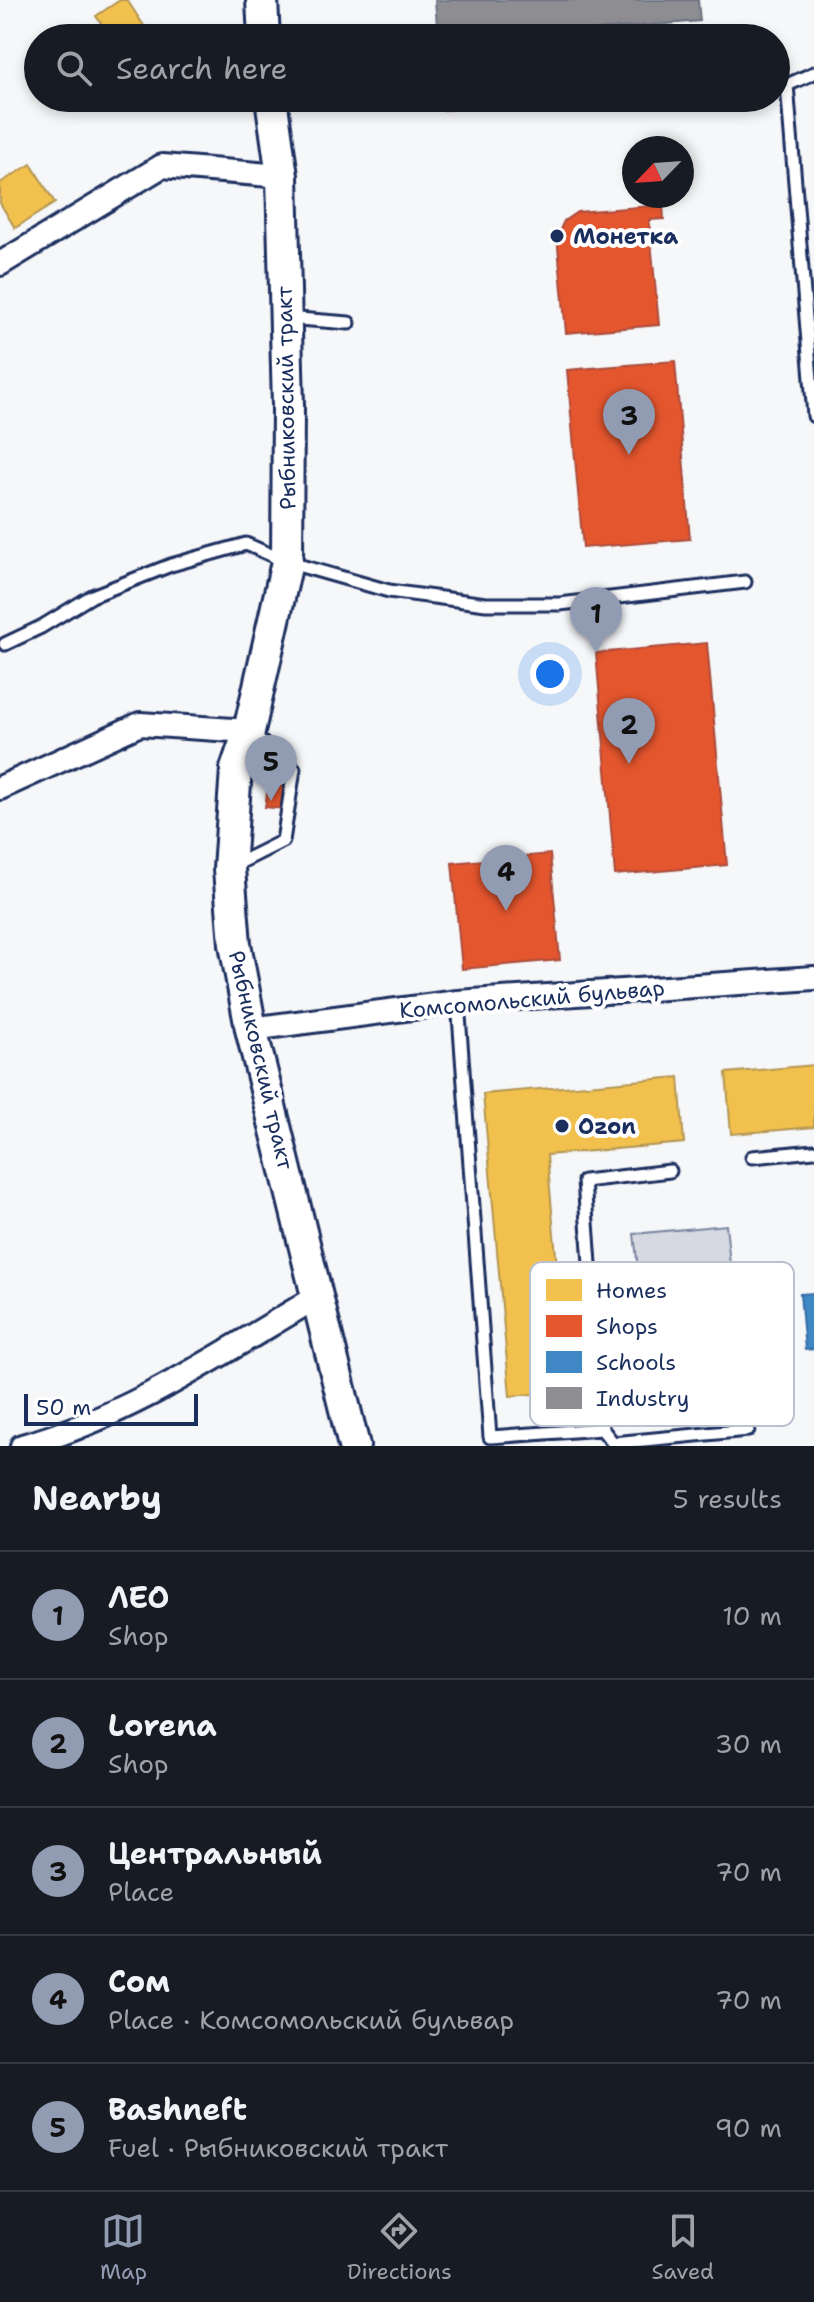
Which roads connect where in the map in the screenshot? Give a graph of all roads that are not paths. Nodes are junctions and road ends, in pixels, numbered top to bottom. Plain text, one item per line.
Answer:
1 (262, 0) edge
2 (263, 24) edge
3 (814, 73) edge
4 (790, 84) edge
5 (273, 112) edge
6 (789, 112) edge
7 (282, 176) junction
8 (0, 264) edge
9 (285, 318) junction
10 (349, 323) dead end
11 (814, 416) edge
12 (287, 562) junction
13 (745, 582) dead end
14 (5, 644) dead end
15 (249, 731) junction
16 (0, 788) edge
17 (229, 869) junction
18 (814, 978) edge
19 (458, 1002) junction
20 (251, 1029) junction
21 (814, 1151) edge
22 (752, 1157) dead end
23 (670, 1171) dead end
24 (590, 1262) edge
25 (317, 1297) junction
26 (602, 1426) edge
27 (602, 1429) junction
28 (748, 1430) dead end
29 (22, 1446) edge
30 (354, 1446) edge

1 - 2 main road
3 - 4 lane
5 - 7 main road, Рыбниковский тракт
6 - 11 lane
7 - 8 street
7 - 9 main road, Рыбниковский тракт
9 - 10 lane
9 - 12 main road, Рыбниковский тракт
12 - 13 lane
12 - 14 lane
12 - 15 main road, Рыбниковский тракт
15 - 16 street
15 - 17 main road, Рыбниковский тракт
15 - 17 lane
17 - 20 main road, Рыбниковский тракт
18 - 19 street, Комсомольский бульвар
19 - 20 street, Комсомольский бульвар
19 - 27 lane
20 - 25 main road, Рыбниковский тракт
21 - 22 lane
23 - 24 lane
25 - 29 street
25 - 30 main road, Рыбниковский тракт
26 - 27 lane
27 - 28 lane

